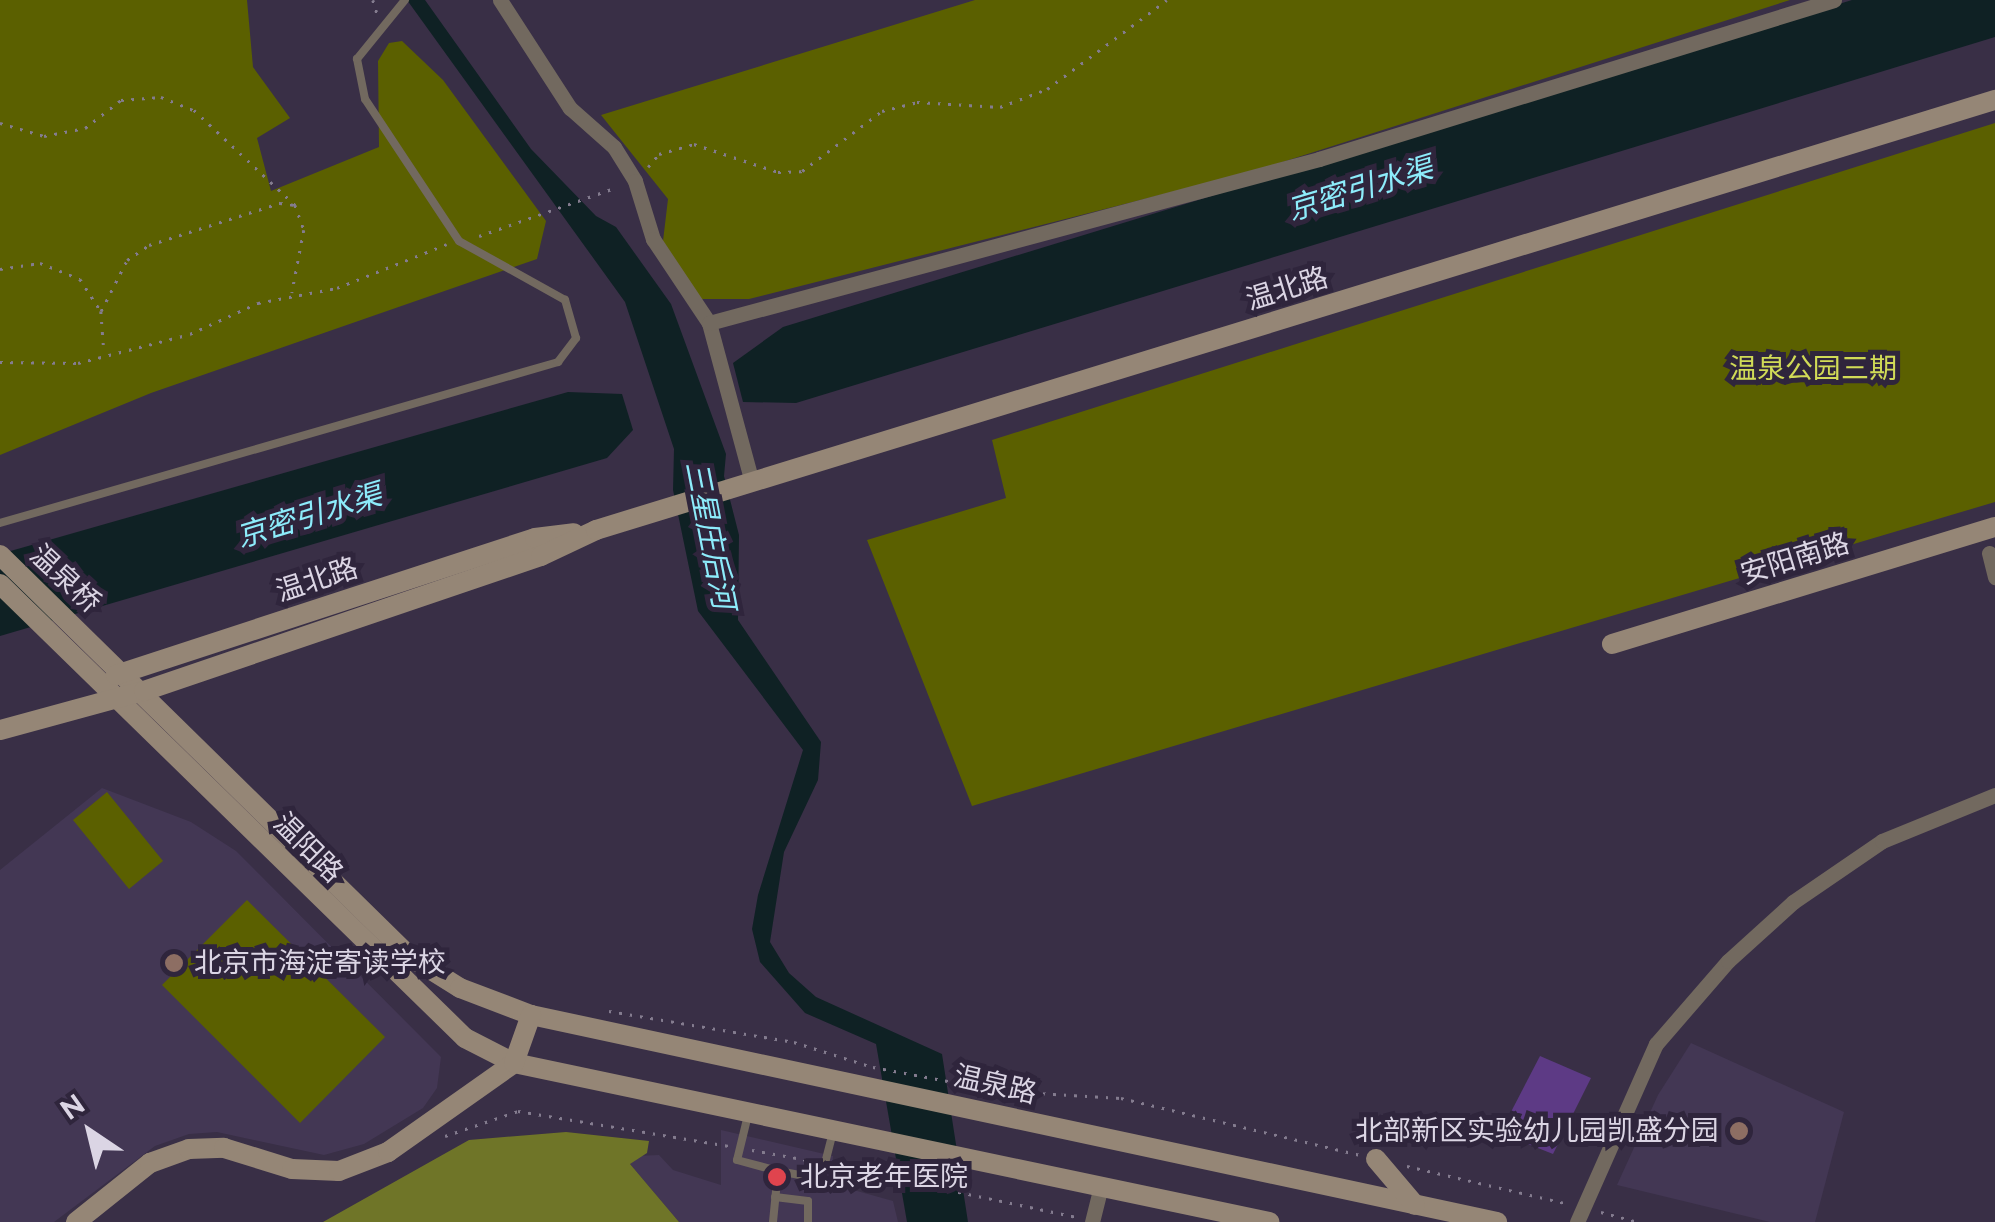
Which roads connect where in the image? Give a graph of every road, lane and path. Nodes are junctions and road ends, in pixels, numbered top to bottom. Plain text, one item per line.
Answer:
1 (373, 0) edge
2 (405, 0) edge
3 (500, 0) edge
4 (1167, 0) edge
5 (1834, 0) edge
6 (380, 24) junction
7 (1995, 100) edge
8 (0, 123) edge
9 (635, 181) junction
10 (605, 191) dead end
11 (294, 205) junction
12 (459, 241) junction
13 (0, 268) edge
14 (292, 294) junction
15 (101, 311) junction
16 (709, 323) junction
17 (105, 354) junction
18 (0, 362) edge
19 (742, 486) junction
20 (0, 523) edge
21 (1995, 527) edge
22 (596, 530) junction
23 (1989, 554) dead end
24 (0, 556) edge
25 (1995, 577) edge
26 (0, 584) edge
27 (1612, 644) dead end
28 (84, 649) junction
29 (124, 672) junction
30 (100, 681) junction
31 (144, 691) junction
32 (117, 698) junction
33 (64, 708) junction
34 (0, 730) edge
35 (1995, 795) edge
36 (608, 1011) dead end
37 (531, 1014) junction
38 (514, 1063) junction
39 (750, 1111) junction
40 (834, 1130) junction
41 (434, 1140) dead end
42 (740, 1148) junction
43 (1376, 1159) junction
44 (825, 1164) junction
45 (778, 1171) junction
46 (1100, 1186) junction
47 (776, 1197) junction
48 (1415, 1204) junction
49 (1578, 1214) edge
50 (1092, 1221) edge
51 (76, 1222) edge
52 (773, 1222) edge
53 (808, 1222) edge
54 (1269, 1222) edge
55 (1497, 1222) edge
56 (1638, 1222) edge

1 - 6 path
2 - 6 lane
3 - 9 street
4 - 9 path
5 - 16 street
6 - 12 lane
7 - 19 main road, 温北路
8 - 11 path
9 - 16 street
10 - 12 path
11 - 14 path
11 - 15 path
12 - 14 path
12 - 20 lane
13 - 15 path
14 - 17 path
15 - 17 path
16 - 19 street
17 - 18 path
19 - 22 main road, 温北路
21 - 27 main road, 安阳南路
22 - 29 main road, 温北路
22 - 31 main road, 温北路
23 - 25 street
24 - 28 main road, 温泉桥
26 - 28 main road, 温泉桥
28 - 29 main road, 温阳路
28 - 30 main road, 温阳路
29 - 30 main road, 温北路
29 - 31 main road, 温阳路
30 - 32 main road, 温阳路
30 - 33 main road, 温北路
31 - 32 main road, 温北路
31 - 37 main road, 温阳路
32 - 33 main road, 温北路
32 - 38 main road, 温阳路
33 - 34 main road, 温北路
35 - 49 street
36 - 43 path
37 - 38 main road
37 - 48 main road, 温泉路
38 - 39 main road
38 - 51 main road
39 - 40 main road
39 - 42 lane
40 - 44 lane
40 - 46 main road
41 - 42 path
42 - 44 path
42 - 45 lane
43 - 48 main road
43 - 49 path
44 - 45 lane
44 - 50 path
45 - 47 lane
46 - 50 street
46 - 54 main road
47 - 52 lane
47 - 53 lane
48 - 55 main road, 温泉路
49 - 56 path

